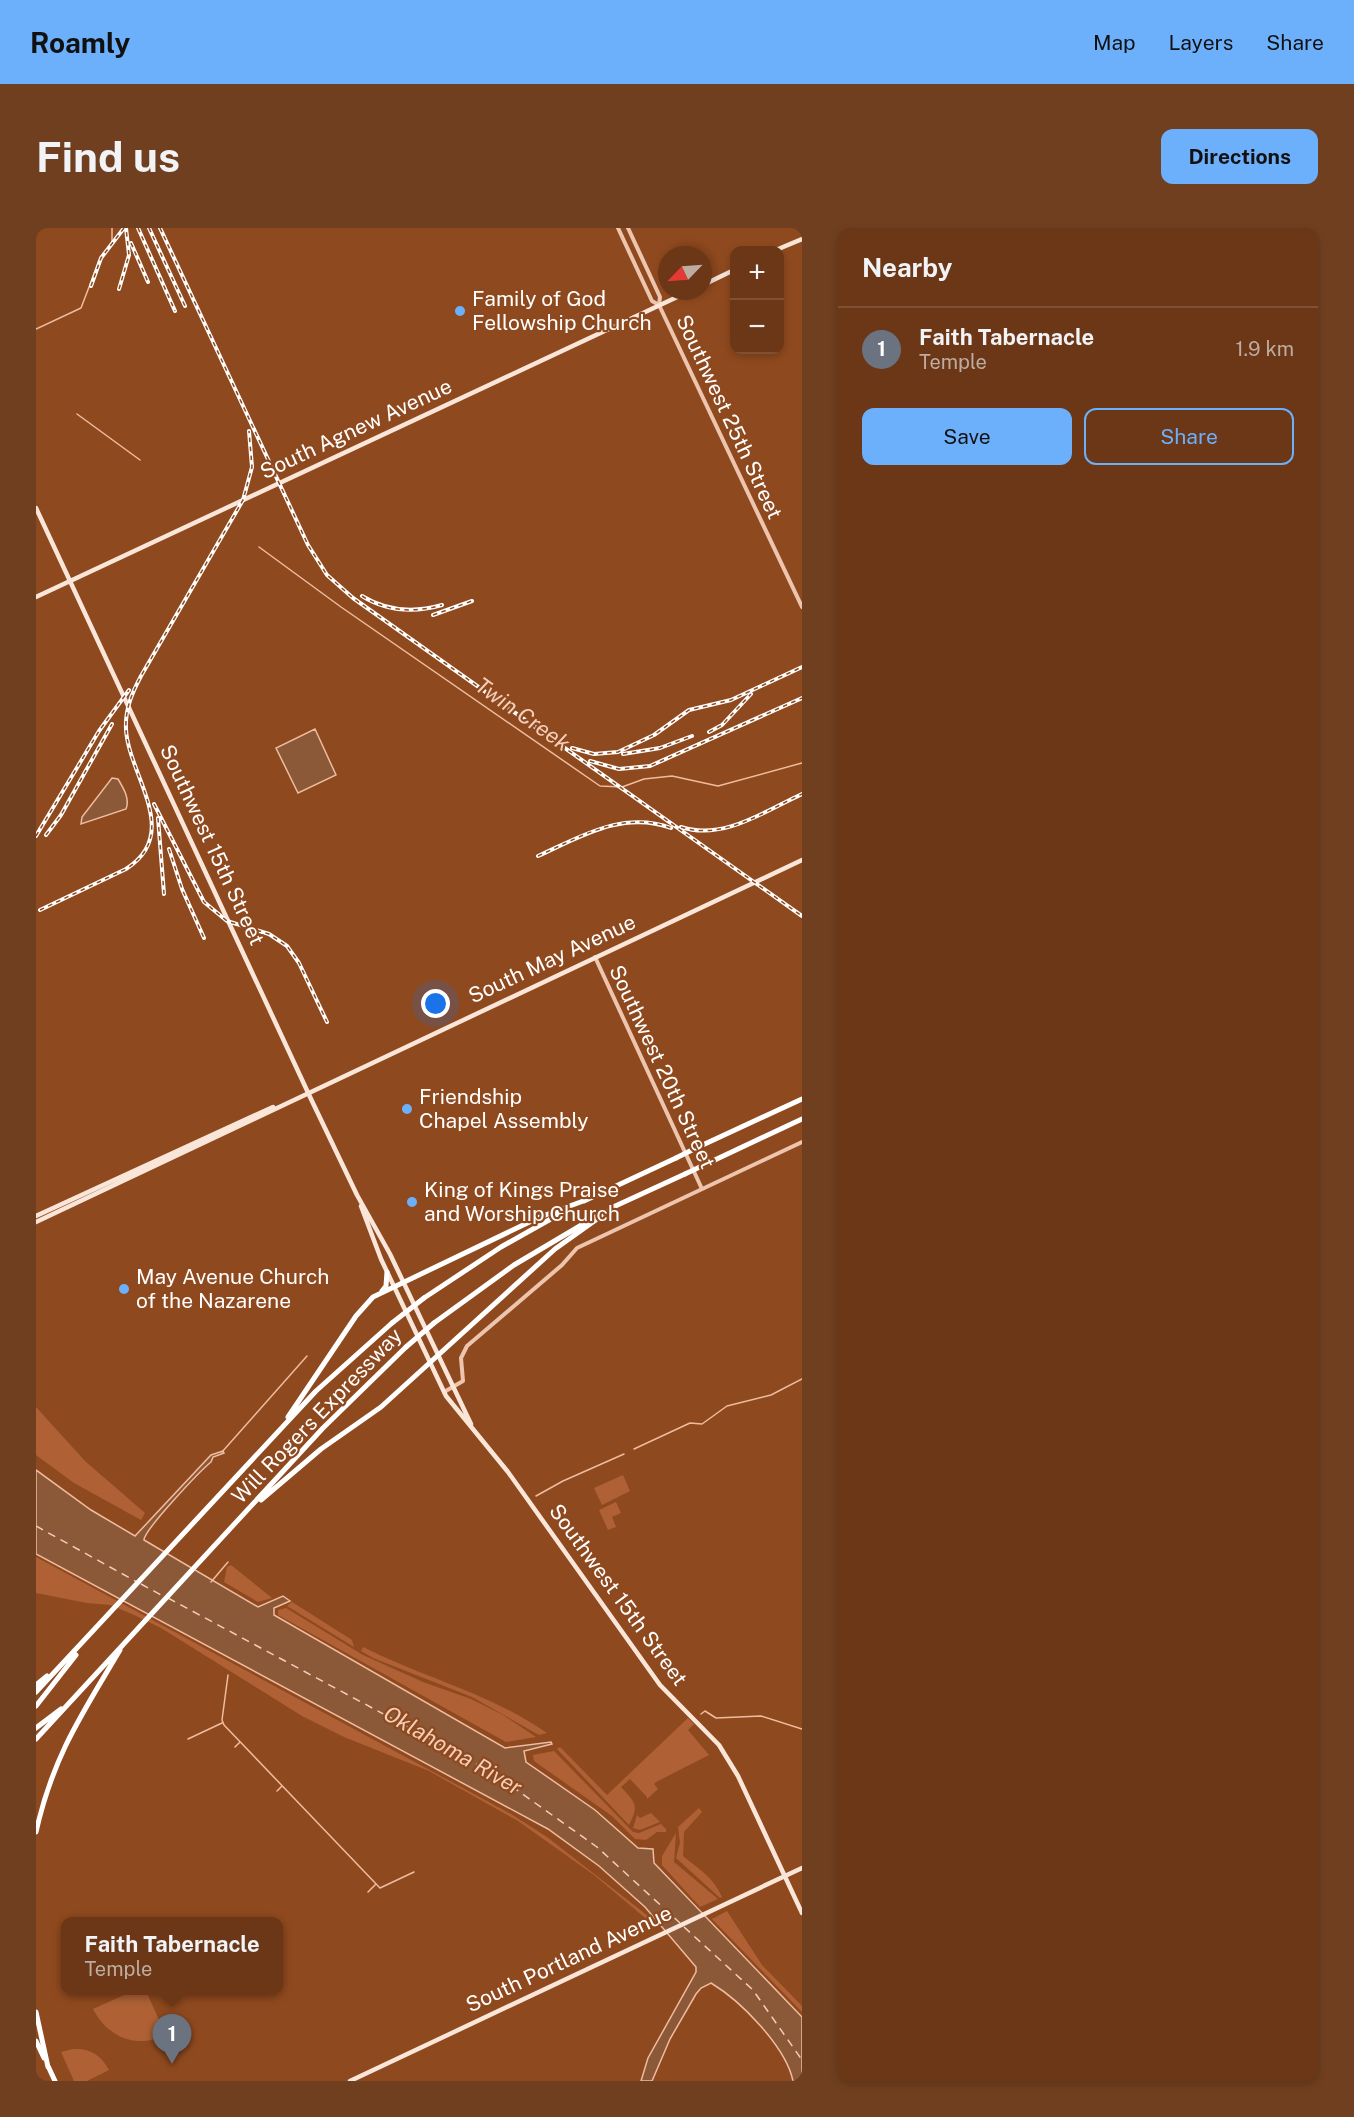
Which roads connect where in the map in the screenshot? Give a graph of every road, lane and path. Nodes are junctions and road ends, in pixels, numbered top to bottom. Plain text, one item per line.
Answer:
1 (618, 228) edge
2 (628, 228) edge
3 (802, 238) edge
4 (784, 246) edge
5 (730, 272) edge
6 (712, 281) edge
7 (670, 300) edge
8 (659, 305) junction
9 (36, 508) edge
10 (70, 581) junction
11 (36, 597) edge
12 (802, 607) edge
13 (802, 860) edge
14 (595, 957) junction
15 (309, 1092) junction
16 (802, 1099) edge
17 (283, 1104) junction
18 (802, 1119) edge
19 (802, 1142) edge
20 (702, 1189) junction
21 (357, 1195) junction
22 (586, 1200) junction
23 (614, 1207) junction
24 (36, 1216) edge
25 (36, 1222) edge
26 (390, 1254) junction
27 (381, 1259) junction
28 (387, 1272) junction
29 (403, 1281) junction
30 (394, 1285) junction
31 (381, 1292) junction
32 (437, 1356) junction
33 (430, 1362) junction
34 (453, 1388) junction
35 (444, 1392) junction
36 (471, 1424) junction
37 (281, 1429) junction
38 (243, 1515) junction
39 (91, 1634) junction
40 (125, 1641) junction
41 (62, 1664) junction
42 (36, 1685) edge
43 (36, 1692) edge
44 (69, 1702) junction
45 (36, 1706) edge
46 (36, 1728) edge
47 (36, 1739) edge
48 (36, 1832) edge
49 (802, 1868) edge
50 (784, 1876) junction
51 (802, 1913) edge
52 (36, 2012) edge
53 (36, 2041) edge
54 (48, 2067) junction
55 (55, 2081) edge
56 (350, 2081) edge

1 - 8 street, Southwest 25th Street
2 - 8 street, Southwest 25th Street
3 - 4 main road
5 - 6 main road
7 - 8 main road, South Agnew Avenue
8 - 10 main road, South Agnew Avenue
8 - 12 street, Southwest 25th Street
9 - 10 main road, Southwest 15th Street
10 - 11 main road, South Agnew Avenue
10 - 15 main road, Southwest 15th Street
13 - 14 main road, South May Avenue
14 - 15 main road, South May Avenue
14 - 20 street, Southwest 20th Street
15 - 17 main road, South May Avenue
15 - 21 main road, Southwest 15th Street
16 - 22 highway, Will Rogers Expressway, bridge
17 - 24 main road, South May Avenue
17 - 25 main road, South May Avenue
18 - 23 highway, Will Rogers Expressway, bridge
19 - 20 street
20 - 34 street
21 - 26 main road, Southwest 15th Street
21 - 27 main road, Southwest 15th Street
22 - 29 highway
22 - 37 highway, Will Rogers Expressway, bridge
23 - 32 highway
23 - 38 highway, Will Rogers Expressway, bridge
26 - 27 main road
26 - 29 main road, Southwest 15th Street
27 - 28 main road, Southwest 15th Street
28 - 30 main road, Southwest 15th Street
28 - 31 highway
29 - 30 highway
29 - 32 main road, Southwest 15th Street
30 - 31 highway
30 - 33 main road, Southwest 15th Street
31 - 37 highway
32 - 33 highway
32 - 34 main road, Southwest 15th Street
33 - 35 main road, Southwest 15th Street
33 - 38 highway
34 - 35 street
34 - 36 main road, Southwest 15th Street
35 - 36 main road, Southwest 15th Street
36 - 50 main road, Southwest 15th Street
37 - 39 highway, Will Rogers Expressway
38 - 40 highway, Will Rogers Expressway
39 - 41 highway, Will Rogers Expressway
39 - 45 highway
40 - 44 highway, Will Rogers Expressway
40 - 48 highway
41 - 42 highway
41 - 43 highway, Will Rogers Expressway
44 - 46 highway
44 - 47 highway, Will Rogers Expressway
49 - 50 main road, South Portland Avenue
50 - 51 main road, Southwest 15th Street
50 - 56 main road, South Portland Avenue
52 - 54 highway
53 - 54 highway
54 - 55 highway

